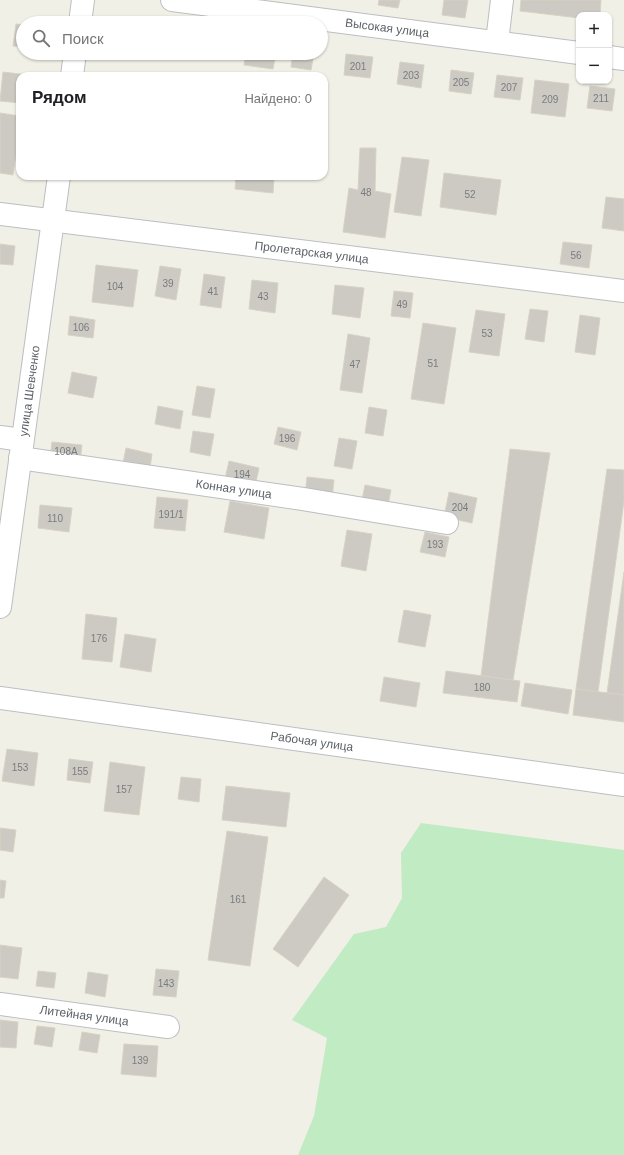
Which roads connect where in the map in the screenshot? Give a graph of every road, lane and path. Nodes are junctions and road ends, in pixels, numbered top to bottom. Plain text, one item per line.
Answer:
1 (83, 0) edge
2 (172, 0) edge
3 (502, 0) edge
4 (81, 16) edge
5 (296, 16) edge
6 (328, 20) edge
7 (497, 42) junction
8 (576, 53) edge
9 (612, 57) edge
10 (624, 59) edge
11 (75, 60) edge
12 (73, 72) edge
13 (58, 180) edge
14 (0, 214) edge
15 (53, 221) junction
16 (624, 291) edge
17 (0, 437) edge
18 (21, 449) junction
19 (448, 523) dead end
20 (0, 607) edge
21 (0, 698) edge
22 (624, 785) edge
23 (0, 1004) edge
24 (168, 1027) dead end

1 - 4 street
2 - 5 street, Высокая улица
3 - 7 street
6 - 7 street, Высокая улица
7 - 8 street, Высокая улица
9 - 10 street
11 - 12 street
13 - 15 street, улица Шевченко
14 - 15 street, Пролетарская улица
15 - 16 street, Пролетарская улица
15 - 18 street, улица Шевченко
17 - 18 street, Конная улица
18 - 19 street, Конная улица
18 - 20 street, улица Шевченко
21 - 22 street, Рабочая улица
23 - 24 street, Литейная улица

